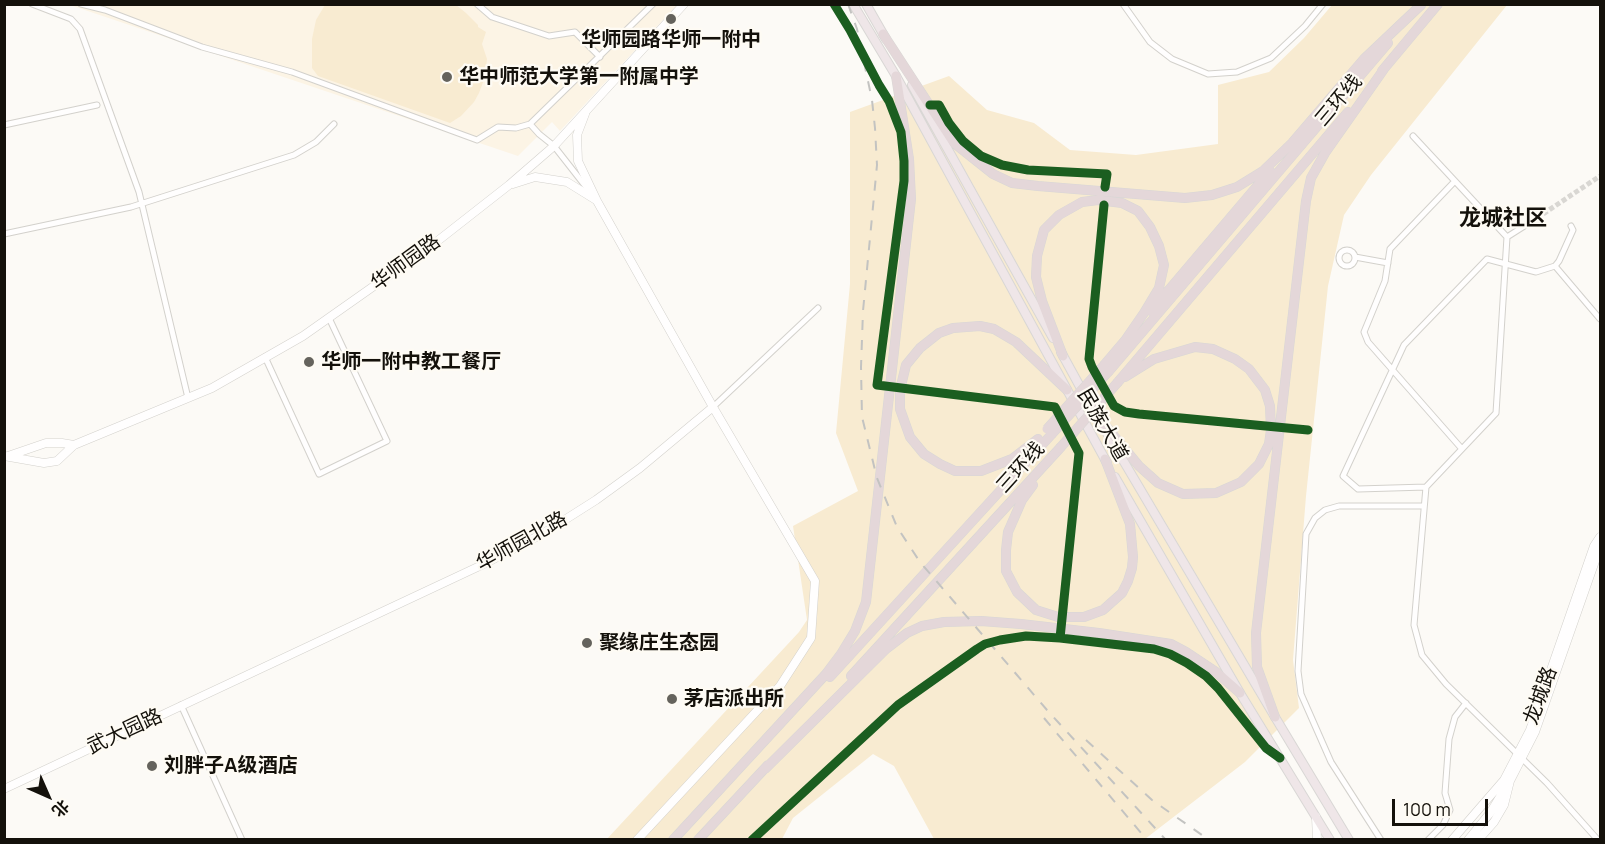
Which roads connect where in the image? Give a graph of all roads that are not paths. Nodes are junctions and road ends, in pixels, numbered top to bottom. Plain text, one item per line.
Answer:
1 (32, 4) edge
2 (81, 4) edge
3 (477, 4) edge
4 (653, 4) edge
5 (684, 4) edge
6 (834, 4) edge
7 (853, 4) edge
8 (866, 4) edge
9 (1123, 4) edge
10 (1323, 4) edge
11 (1438, 4) edge
12 (1421, 5) edge
13 (883, 34) junction
14 (600, 57) junction
15 (1384, 69) junction
16 (896, 76) junction
17 (97, 105) dead end
18 (930, 105) junction
19 (585, 114) junction
20 (334, 124) dead end
21 (530, 124) junction
22 (4, 125) edge
23 (1413, 136) dead end
24 (1292, 144) junction
25 (554, 146) junction
26 (1455, 182) junction
27 (509, 185) junction
28 (1105, 187) dead end
29 (597, 201) junction
30 (142, 204) junction
31 (1104, 205) dead end
32 (1537, 218) tunnel mouth
33 (1571, 226) dead end
34 (4, 234) edge
35 (1507, 237) junction
36 (1355, 257) dead end
37 (1388, 262) junction
38 (1505, 263) junction
39 (1555, 266) junction
40 (818, 308) dead end
41 (329, 318) junction
42 (1600, 319) edge
43 (1124, 342) junction
44 (1063, 356) junction
45 (266, 357) junction
46 (1107, 367) junction
47 (1392, 370) junction
48 (1118, 382) junction
49 (885, 385) dead end
50 (905, 388) dead end
51 (1067, 390) junction
52 (188, 398) junction
53 (713, 407) junction
54 (1095, 413) junction
55 (1257, 426) tunnel mouth
56 (1284, 428) dead end
57 (1308, 430) dead end
58 (1049, 432) junction
59 (1038, 439) junction
60 (74, 445) junction
61 (1060, 448) junction
62 (1462, 449) junction
63 (6, 456) edge
64 (1105, 459) junction
65 (1426, 487) junction
66 (1424, 506) junction
67 (1600, 537) edge
68 (1600, 547) edge
69 (1062, 613) dead end
70 (825, 674) junction
71 (1240, 693) junction
72 (1466, 703) junction
73 (181, 705) junction
74 (1275, 717) junction
75 (1519, 757) junction
76 (1280, 758) junction
77 (765, 769) junction
78 (1507, 780) junction
79 (4, 789) edge
80 (1316, 816) junction
81 (242, 840) edge
82 (637, 840) edge
83 (673, 840) edge
84 (680, 840) edge
85 (698, 840) edge
86 (752, 840) edge
87 (1317, 840) edge
88 (1330, 840) edge
89 (1349, 840) edge
90 (1381, 840) edge
91 (1428, 840) edge
92 (1452, 840) edge
93 (1466, 840) edge
94 (1478, 840) edge
95 (1598, 840) edge

1 - 30 street
2 - 21 street
3 - 14 street
4 - 14 street
5 - 19 main road, 华师园路
6 - 49 street
7 - 16 main road, 民族大道
8 - 13 main road, 民族大道
9 - 10 street
11 - 15 highway, 三环线
12 - 24 highway
12 - 46 highway, 三环线
13 - 18 highway
13 - 44 main road, 民族大道
14 - 21 street
15 - 48 highway, 三环线
15 - 74 highway
16 - 51 main road, 民族大道
16 - 70 highway
17 - 22 street
18 - 24 highway
18 - 28 street
19 - 25 main road, 华师园路
19 - 29 main road
20 - 30 street
21 - 25 street
23 - 26 street
24 - 43 highway
25 - 27 main road, 华师园路
25 - 29 street
26 - 35 street
26 - 37 street
27 - 29 main road
27 - 41 main road, 华师园路
29 - 53 main road
30 - 34 street
30 - 52 street
31 - 55 street
32 - 35 street
33 - 39 street
35 - 38 street
36 - 37 street
37 - 47 street
38 - 39 street
38 - 47 street
38 - 62 street
39 - 42 street
40 - 53 street, 华师园北路
41 - 45 main road, 华师园路
41 - 45 street
43 - 44 highway
43 - 46 highway
44 - 54 main road, 民族大道
45 - 52 main road, 华师园路
46 - 58 highway, 三环线, bridge
47 - 62 street
47 - 65 street
48 - 54 highway
48 - 61 highway, 三环线, bridge
50 - 69 street
51 - 59 highway
51 - 64 main road, 民族大道
52 - 60 main road, 华师园路
53 - 73 main road, 华师园北路
53 - 82 main road
54 - 74 main road, 民族大道
56 - 57 street
58 - 59 highway
58 - 84 highway, 三环线
59 - 70 highway
60 - 63 main road
60 - 63 main road
61 - 64 highway
61 - 77 highway, 三环线
62 - 65 street
64 - 71 main road, 民族大道
65 - 66 street
66 - 72 street
66 - 90 street
67 - 75 main road, 龙城路
68 - 75 main road, 龙城路
70 - 83 highway
71 - 76 main road, 民族大道
71 - 77 highway
72 - 75 street
72 - 91 street
73 - 79 main road, 武大园路
73 - 81 street
74 - 89 main road, 民族大道
75 - 78 main road, 龙城路
75 - 95 street
76 - 80 main road, 民族大道
76 - 86 street
77 - 85 highway, 三环线
78 - 92 main road, 龙城路
78 - 93 main road
78 - 94 main road, 龙城路
80 - 87 main road
80 - 88 main road, 民族大道

